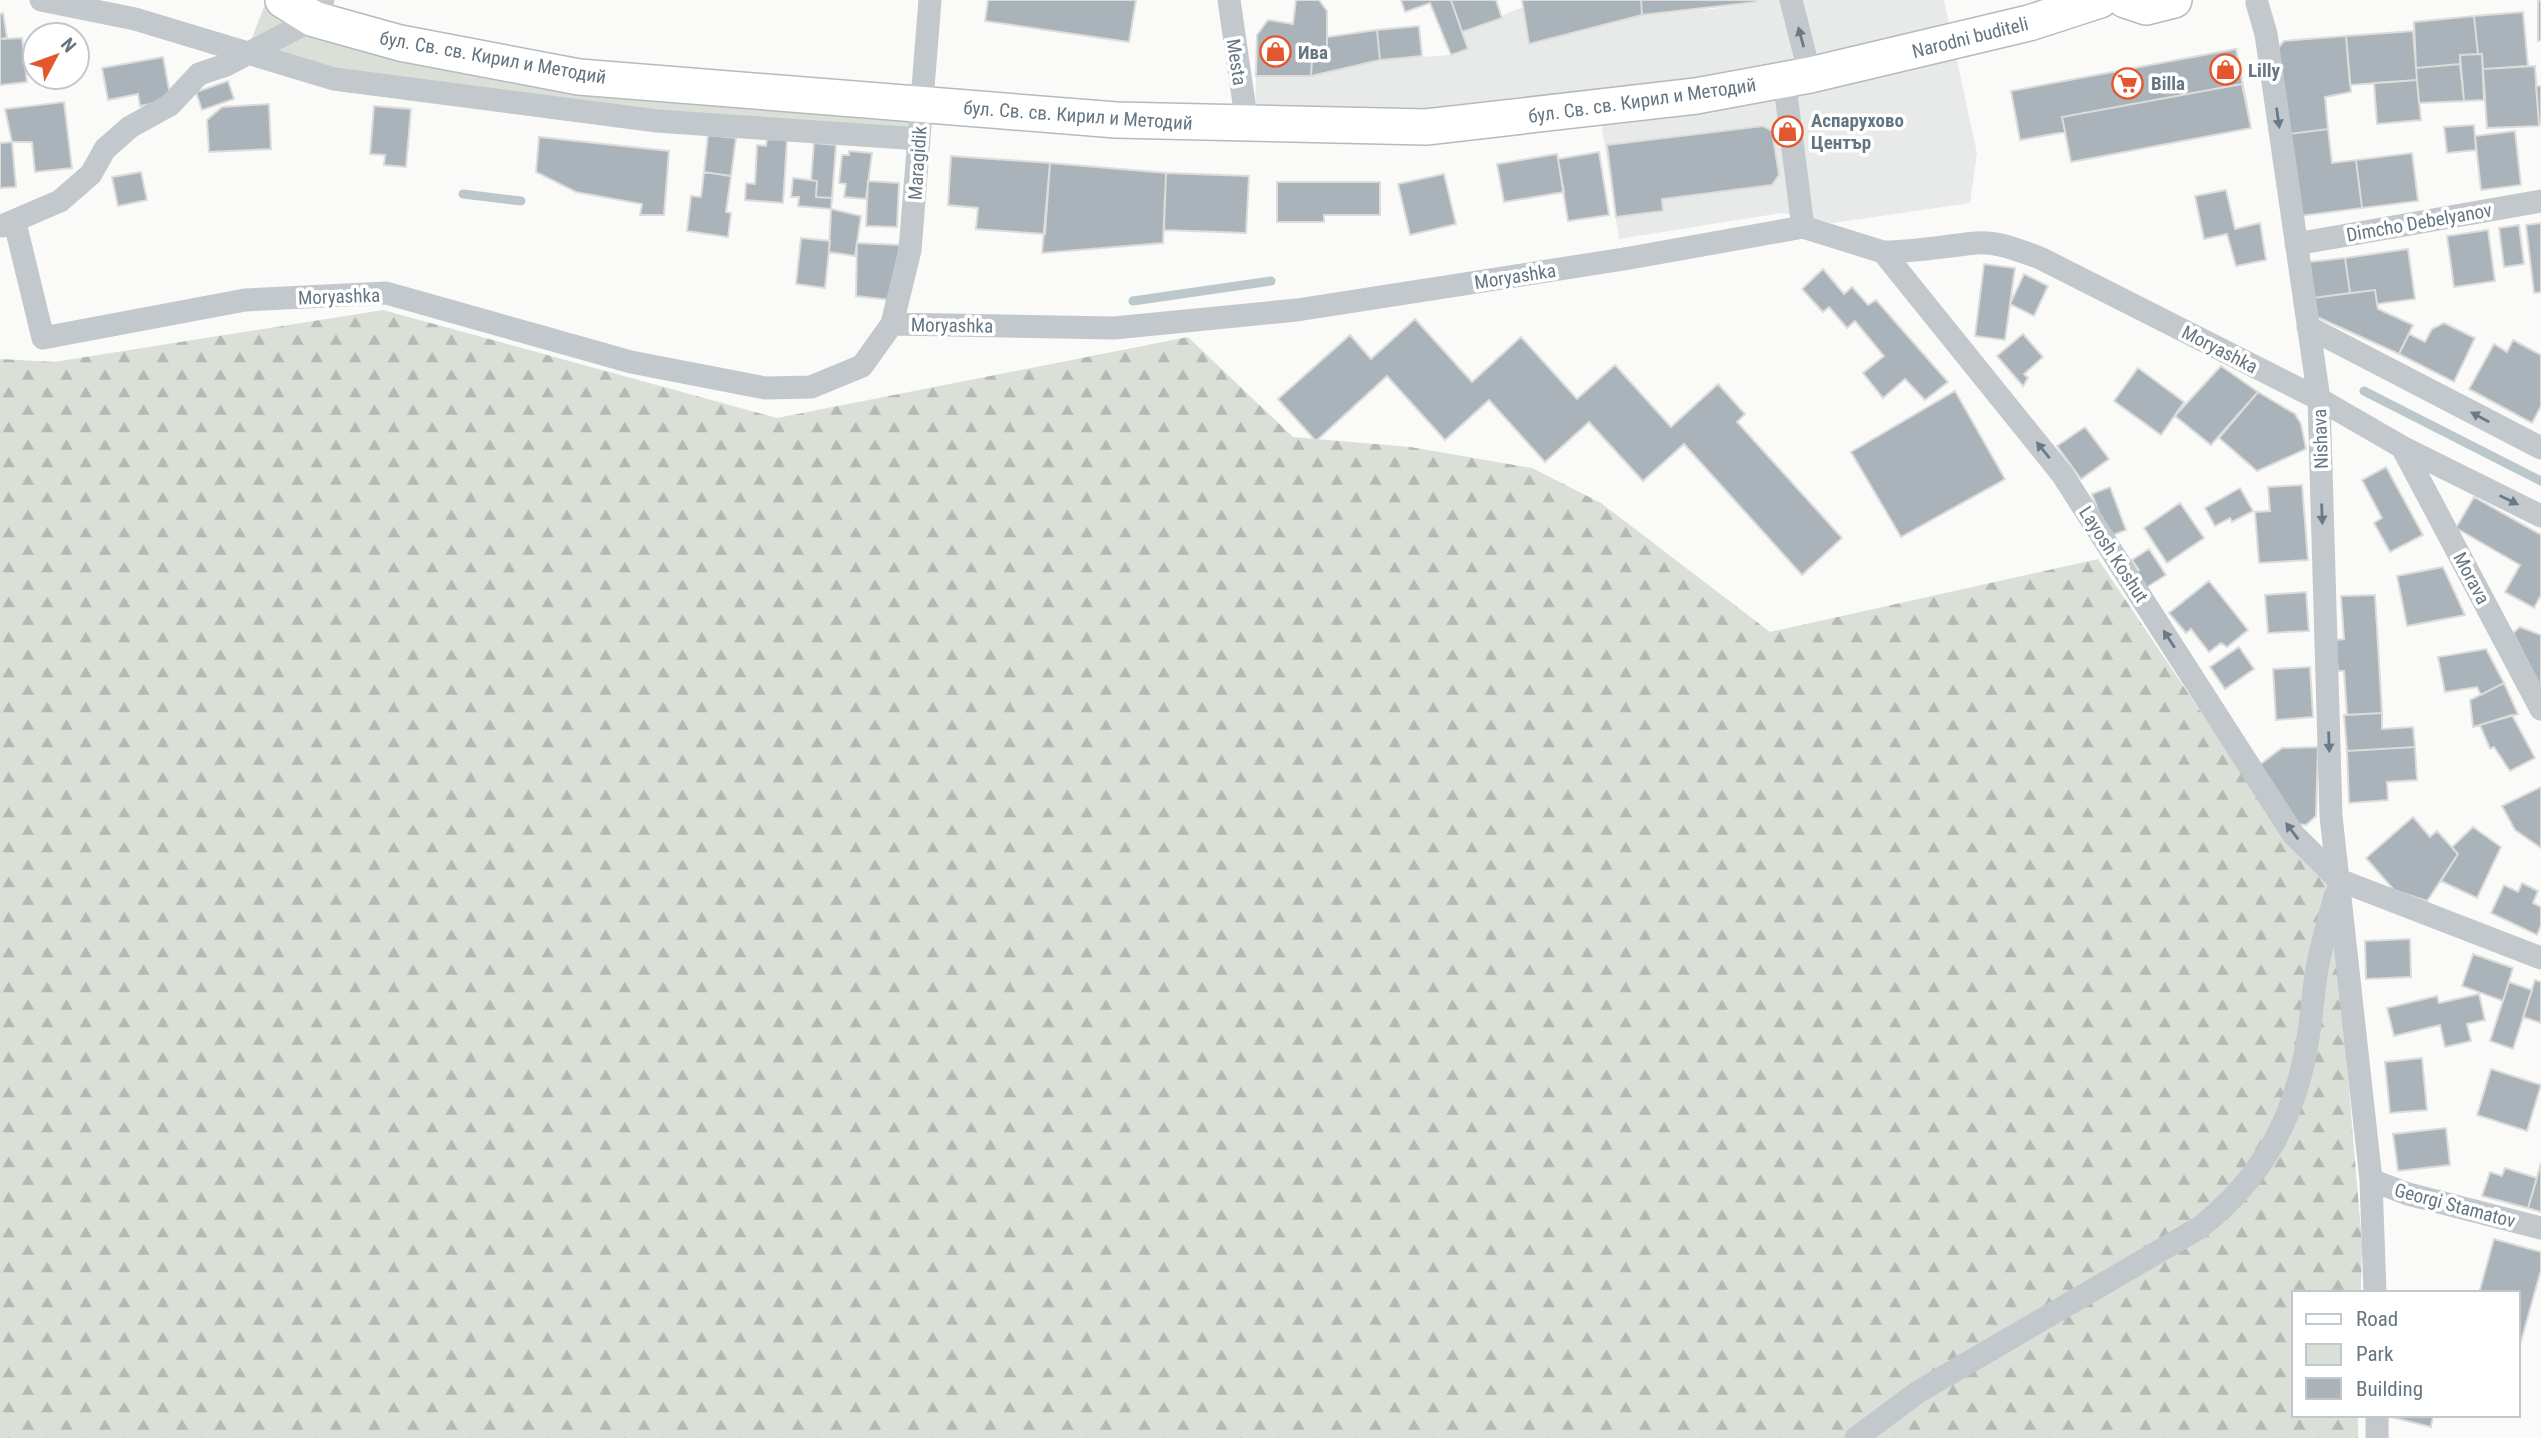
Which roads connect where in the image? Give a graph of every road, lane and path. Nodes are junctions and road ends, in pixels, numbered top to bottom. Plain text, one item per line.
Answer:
1 (41, 0) edge
2 (283, 0) edge
3 (930, 0) edge
4 (1791, 0) edge
5 (2031, 0) edge
6 (2100, 0) edge
7 (2125, 0) edge
8 (2174, 0) edge
9 (2254, 1) edge
10 (1233, 3) edge
11 (319, 9) edge
12 (246, 54) junction
13 (1880, 60) junction
14 (1797, 77) junction
15 (921, 104) junction
16 (1247, 124) junction
17 (919, 139) junction
18 (2541, 201) edge
19 (8, 225) edge
20 (1803, 227) junction
21 (2296, 244) junction
22 (1883, 252) junction
23 (892, 324) junction
24 (2308, 327) junction
25 (2319, 398) junction
26 (2402, 447) junction
27 (2541, 448) edge
28 (2541, 516) edge
29 (2541, 709) edge
30 (2339, 880) junction
31 (2541, 958) edge
32 (2371, 1180) junction
33 (2541, 1228) edge
34 (2375, 1291) edge
35 (2377, 1417) edge
36 (1856, 1438) edge
37 (2377, 1438) edge

1 - 12 street
2 - 11 main road, бул. Св. св. Кирил и Методий
3 - 15 street, Maragidik
14 -> 4 street
5 - 13 main road
6 - 13 main road, Narodni buditeli
7 - 8 main road
9 -> 21 street, Nishava
10 - 16 street, Mesta
11 - 12 street
11 - 15 main road, бул. Св. св. Кирил и Методий
12 - 17 street
12 - 19 street
13 - 14 main road, бул. Св. св. Кирил и Методий
14 - 16 main road, бул. Св. св. Кирил и Методий
14 - 20 street
15 - 16 main road, бул. Св. св. Кирил и Методий
15 - 17 street, Maragidik
17 - 23 street, Maragidik
18 - 21 street, Dimcho Debelyanov
19 - 23 street, Moryashka
20 - 22 street
20 - 23 street, Moryashka
21 - 24 street, Nishava
22 - 25 street, Moryashka
30 -> 22 street, Layosh Koshut
24 - 25 street, Nishava
27 -> 24 street
25 - 26 street, Moryashka
25 -> 30 street, Nishava
26 -> 28 street, Moryashka
26 - 29 street, Morava
30 - 31 street, Layosh Koshut
30 - 32 street, Nishava
30 - 36 street
32 - 33 street, Georgi Stamatov
32 - 34 street, Nishava
35 - 37 street

